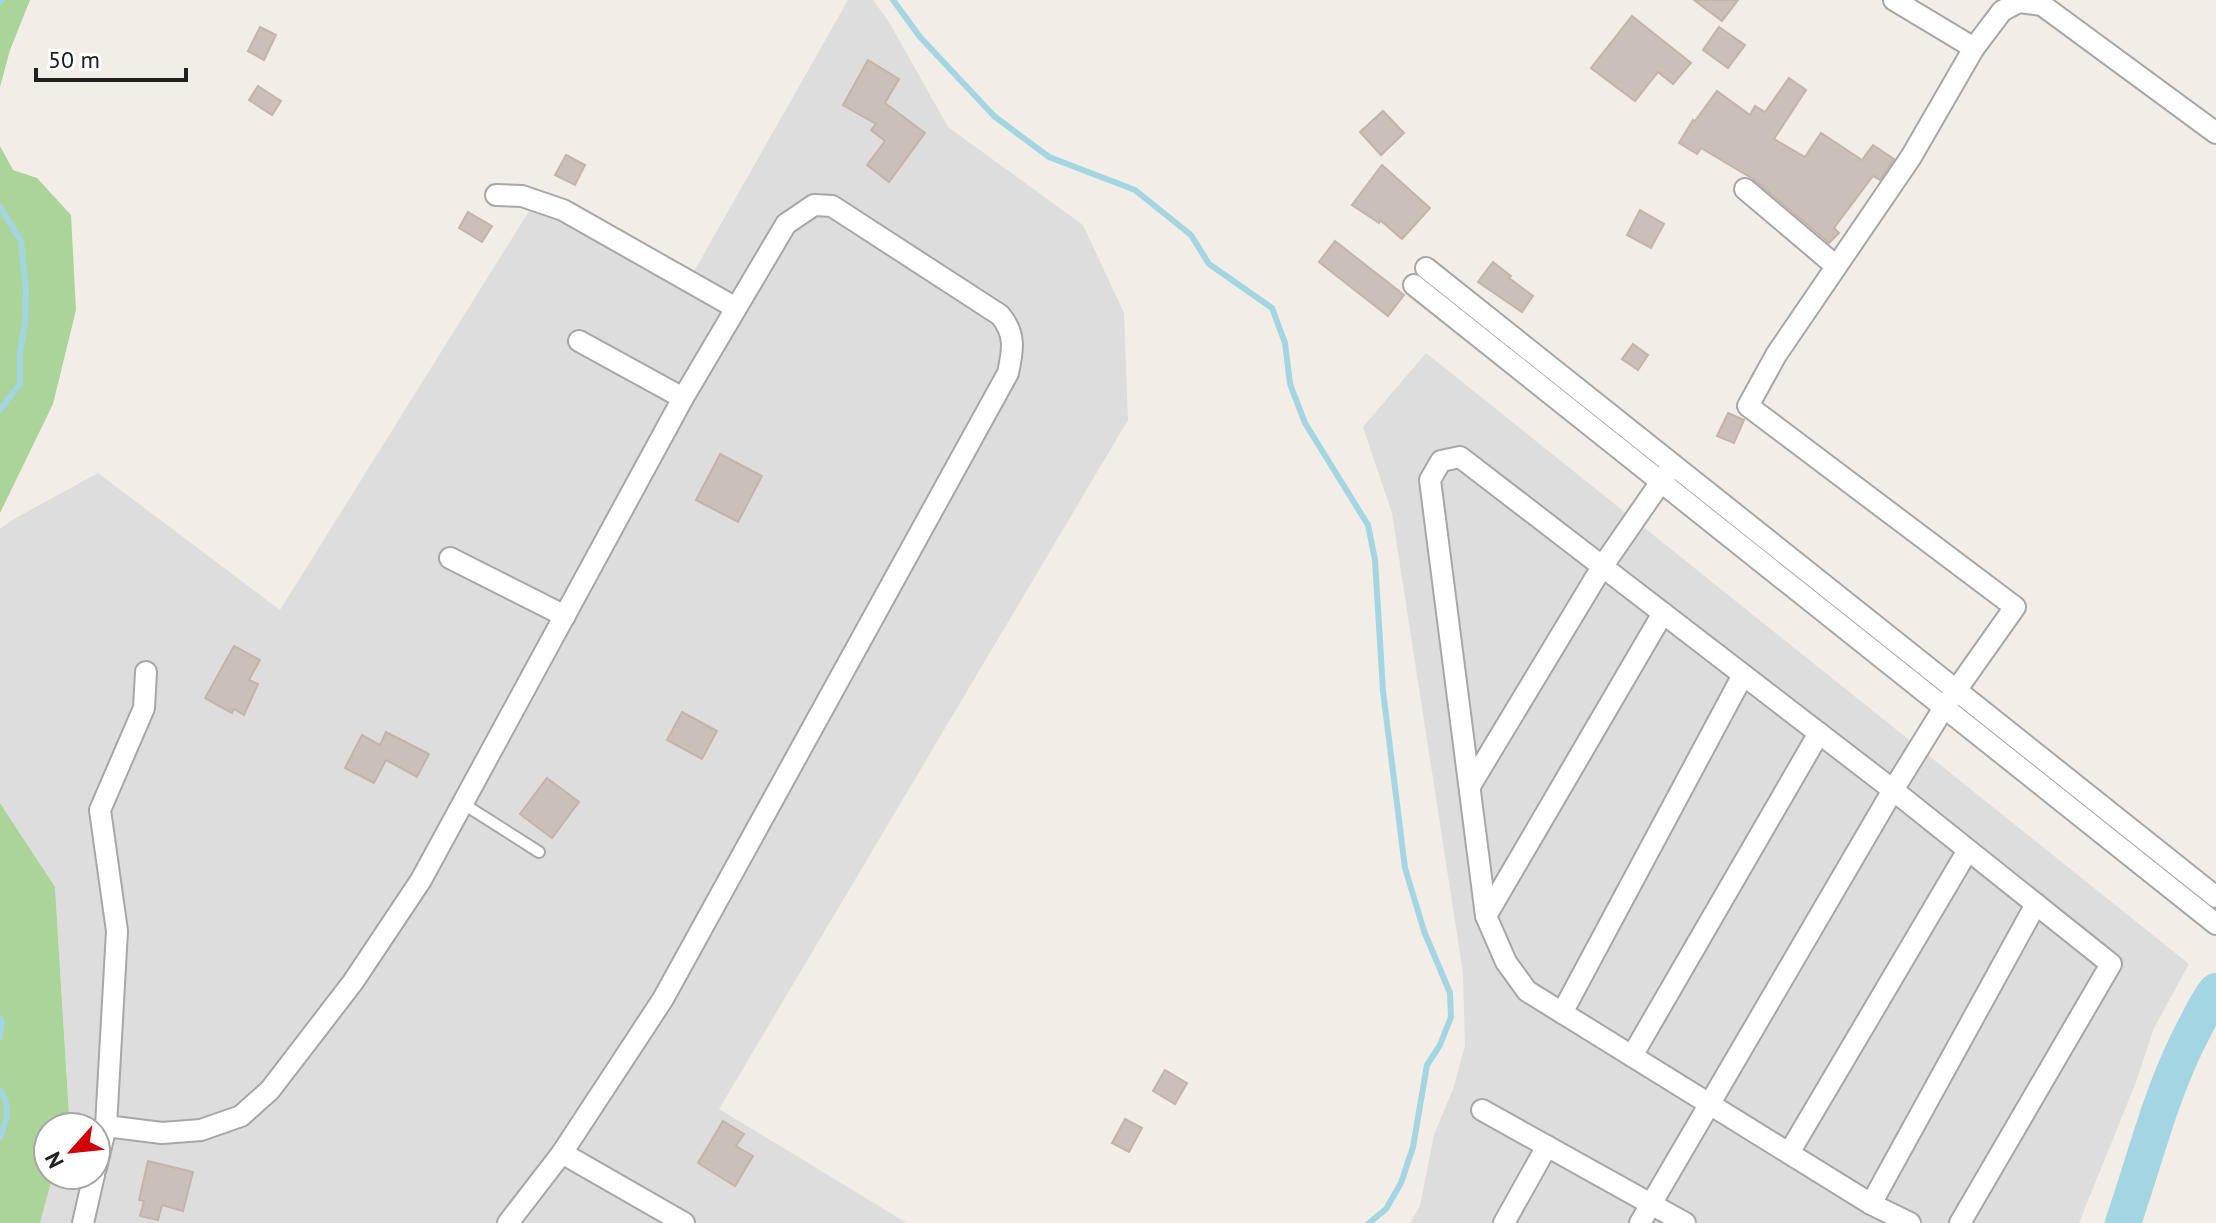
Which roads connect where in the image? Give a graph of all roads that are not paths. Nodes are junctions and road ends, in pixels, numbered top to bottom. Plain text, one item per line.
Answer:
1 (1894, 0) edge
2 (1974, 48) junction
3 (2216, 133) edge
4 (1745, 189) dead end
5 (496, 195) dead end
6 (1836, 266) junction
7 (1420, 276) dead end
8 (736, 308) junction
9 (579, 341) dead end
10 (683, 398) junction
11 (1667, 472) junction
12 (450, 558) dead end
13 (1602, 567) junction
14 (1663, 613) junction
15 (565, 616) junction
16 (146, 672) dead end
17 (1743, 675) junction
18 (1951, 698) junction
19 (1819, 733) junction
20 (1470, 786) junction
21 (1893, 790) junction
22 (462, 803) junction
23 (1968, 850) junction
24 (539, 852) dead end
25 (2216, 897) edge
26 (2036, 904) junction
27 (1486, 916) junction
28 (2216, 924) edge
29 (1562, 1013) junction
30 (1632, 1056) junction
31 (1709, 1104) junction
32 (1482, 1110) dead end
33 (107, 1111) edge
34 (112, 1127) edge
35 (1547, 1146) junction
36 (562, 1153) junction
37 (1789, 1153) junction
38 (90, 1191) edge
39 (1651, 1203) junction
40 (1871, 1204) junction
41 (83, 1223) edge
42 (508, 1223) edge
43 (684, 1223) edge
44 (1504, 1223) edge
45 (1640, 1223) edge
46 (1685, 1223) edge
47 (1910, 1223) edge
48 (1960, 1223) edge

1 - 2 street
2 - 3 street
2 - 6 street
4 - 6 street
5 - 8 street
6 - 18 street
7 - 11 street
8 - 10 street
8 - 36 street
9 - 10 street
10 - 15 street
11 - 13 street
11 - 18 street
12 - 15 street
13 - 14 street
13 - 20 street
13 - 20 street
14 - 17 street
14 - 27 street
15 - 22 street
16 - 33 street
17 - 19 street
17 - 29 street
18 - 21 street
18 - 25 street
18 - 28 street
19 - 21 street
19 - 30 street
20 - 27 street
21 - 23 street
21 - 31 street
22 - 24 lane
22 - 34 street
23 - 26 street
23 - 37 street
26 - 40 street
26 - 48 street
27 - 29 street
29 - 30 street
30 - 31 street
31 - 37 street
31 - 39 street
32 - 35 street
35 - 39 street
35 - 44 street
36 - 42 street
36 - 43 street
37 - 40 street
38 - 41 street
39 - 45 street
39 - 46 street
40 - 47 street

